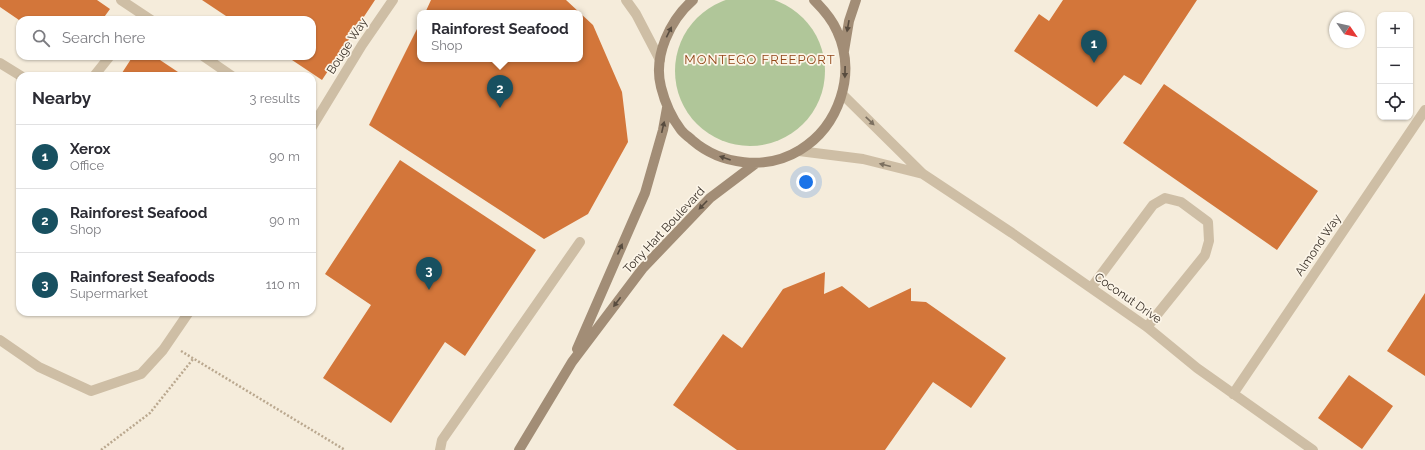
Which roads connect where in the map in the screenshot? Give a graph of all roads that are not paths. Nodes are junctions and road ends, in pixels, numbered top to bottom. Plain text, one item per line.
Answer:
1 (122, 0) edge
2 (393, 0) edge
3 (626, 0) edge
4 (693, 0) edge
5 (814, 0) edge
6 (856, 0) edge
7 (142, 16) edge
8 (844, 53) junction
9 (107, 60) edge
10 (209, 60) edge
11 (660, 60) junction
12 (0, 63) edge
13 (97, 72) edge
14 (226, 72) edge
15 (16, 73) edge
16 (842, 94) junction
17 (667, 108) junction
18 (1425, 110) edge
19 (316, 120) edge
20 (799, 151) junction
21 (756, 164) junction
22 (923, 174) junction
23 (580, 242) dead end
24 (1091, 288) junction
25 (186, 316) edge
26 (1147, 327) junction
27 (0, 340) edge
28 (572, 362) junction
29 (1234, 394) junction
30 (440, 450) edge
31 (519, 450) edge
32 (1313, 450) edge

1 - 7 lane
2 - 19 lane, Bouge Way
3 - 11 lane
11 -> 4 street
5 - 8 street
6 -> 8 street
8 -> 16 street
9 - 13 lane
10 - 14 lane
11 - 17 street
12 - 15 lane
16 - 20 street
16 -> 22 lane, Coconut Drive
21 -> 17 street
28 -> 17 street, Tony Hart Boulevard
18 - 29 lane, Almond Way
20 - 21 street
22 -> 20 lane, Coconut Drive
21 -> 28 street, Tony Hart Boulevard
22 - 24 lane, Coconut Drive
23 - 30 lane
24 - 26 lane, Coconut Drive
24 - 26 lane
25 - 27 lane
26 - 29 lane, Coconut Drive
28 - 31 street, Tony Hart Boulevard
29 - 32 lane, Coconut Drive

